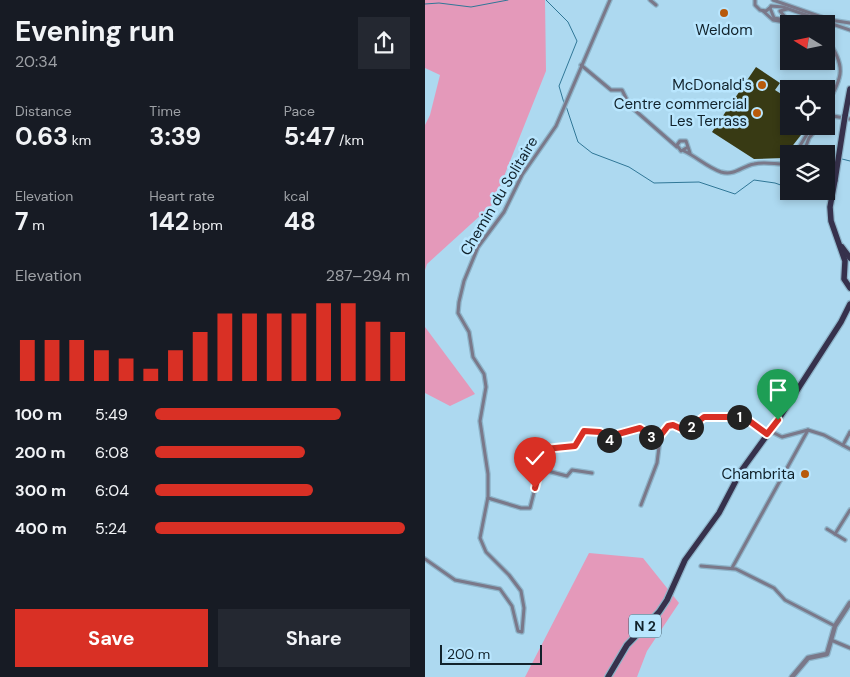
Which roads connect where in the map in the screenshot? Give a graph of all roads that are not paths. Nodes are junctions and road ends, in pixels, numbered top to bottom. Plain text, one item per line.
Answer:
1 (610, 0) edge
2 (650, 0) edge
3 (755, 0) edge
4 (772, 0) edge
5 (656, 5) dead end
6 (771, 7) junction
7 (791, 10) junction
8 (763, 11) junction
9 (782, 15) edge
10 (780, 18) edge
11 (780, 21) edge
12 (850, 23) edge
13 (850, 30) edge
14 (835, 50) edge
15 (581, 65) junction
16 (850, 89) edge
17 (835, 90) edge
18 (835, 116) edge
19 (848, 117) edge
20 (672, 140) junction
21 (680, 140) junction
22 (677, 147) junction
23 (688, 147) junction
24 (684, 151) junction
25 (690, 154) junction
26 (780, 163) edge
27 (834, 235) junction
28 (850, 258) edge
29 (850, 264) edge
30 (845, 270) junction
31 (850, 288) edge
32 (850, 304) edge
33 (850, 313) edge
34 (841, 322) junction
35 (808, 430) junction
36 (768, 432) junction
37 (850, 432) edge
38 (660, 439) junction
39 (843, 445) junction
40 (850, 449) edge
41 (540, 469) junction
42 (592, 473) dead end
43 (488, 497) junction
44 (641, 505) dead end
45 (850, 510) edge
46 (827, 529) dead end
47 (835, 534) junction
48 (845, 540) dead end
49 (425, 559) edge
50 (701, 566) dead end
51 (732, 568) junction
52 (850, 603) edge
53 (835, 626) junction
54 (831, 640) junction
55 (850, 648) edge
56 (608, 677) edge
57 (792, 677) edge

1 - 15 street, Chemin du Solitaire
2 - 5 street
3 - 8 street
4 - 6 street
4 - 12 street
6 - 7 street
6 - 8 street
6 - 10 street
7 - 9 street
7 - 13 street
8 - 11 street
14 - 17 street
15 - 20 street
15 - 43 street, Chemin du Solitaire
16 - 19 main road
18 - 19 street
19 - 27 main road, bridge
20 - 21 street
20 - 22 street
21 - 22 street
21 - 23 street
22 - 24 street
23 - 24 street
23 - 25 street
24 - 25 street
25 - 26 street
27 - 28 main road
27 - 30 main road
29 - 30 main road
30 - 31 main road
32 - 34 main road, N 2
33 - 34 main road, N 2
34 - 36 main road, N 2
35 - 36 street
35 - 39 street
35 - 51 street
36 - 38 street
36 - 56 main road, N 2
37 - 39 street
38 - 41 street
38 - 44 street
39 - 40 street
41 - 42 street
41 - 43 street
43 - 49 street, Chemin du Solitaire
45 - 47 street
46 - 47 street
47 - 48 street
50 - 51 street
51 - 53 street
52 - 53 street
53 - 54 street
54 - 55 street
54 - 57 street

